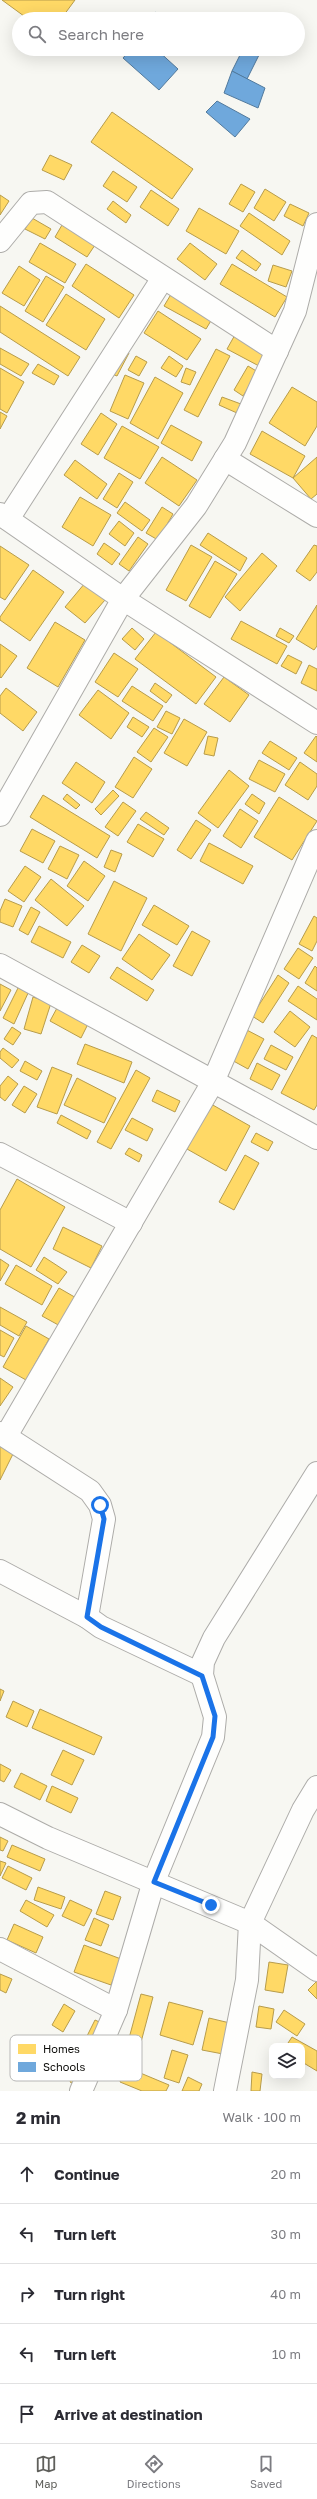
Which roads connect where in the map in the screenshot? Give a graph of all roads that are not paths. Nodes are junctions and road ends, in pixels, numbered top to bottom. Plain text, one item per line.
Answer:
1 (317, 224) edge
2 (0, 241) edge
3 (163, 278) junction
4 (277, 352) junction
5 (225, 459) junction
6 (317, 516) edge
7 (4, 517) edge
8 (123, 598) junction
9 (317, 723) edge
10 (0, 815) edge
11 (317, 840) edge
12 (0, 965) edge
13 (213, 1082) junction
14 (317, 1138) edge
15 (0, 1154) edge
16 (130, 1223) junction
17 (3, 1434) edge
18 (317, 1473) edge
19 (0, 1571) edge
20 (87, 1617) junction
21 (202, 1676) junction
22 (317, 1787) edge
23 (0, 1814) edge
24 (154, 1882) junction
25 (250, 1922) junction
26 (0, 1949) edge
27 (317, 1970) edge
28 (116, 2010) junction
29 (105, 2035) edge
30 (85, 2081) edge
31 (81, 2091) edge
32 (225, 2091) edge

1 - 4 street
2 - 3 street
3 - 4 street
3 - 7 street
4 - 5 street
5 - 6 street
5 - 8 street
7 - 8 street
8 - 9 street
8 - 10 street
11 - 13 street
12 - 13 street
13 - 14 street
13 - 16 street
15 - 16 street
16 - 17 street
17 - 20 street
18 - 21 street
19 - 20 street
20 - 21 street
21 - 24 street
22 - 25 street
23 - 24 street
24 - 25 street
24 - 28 street
25 - 27 street
25 - 32 street
26 - 28 street
28 - 29 street
30 - 31 street

